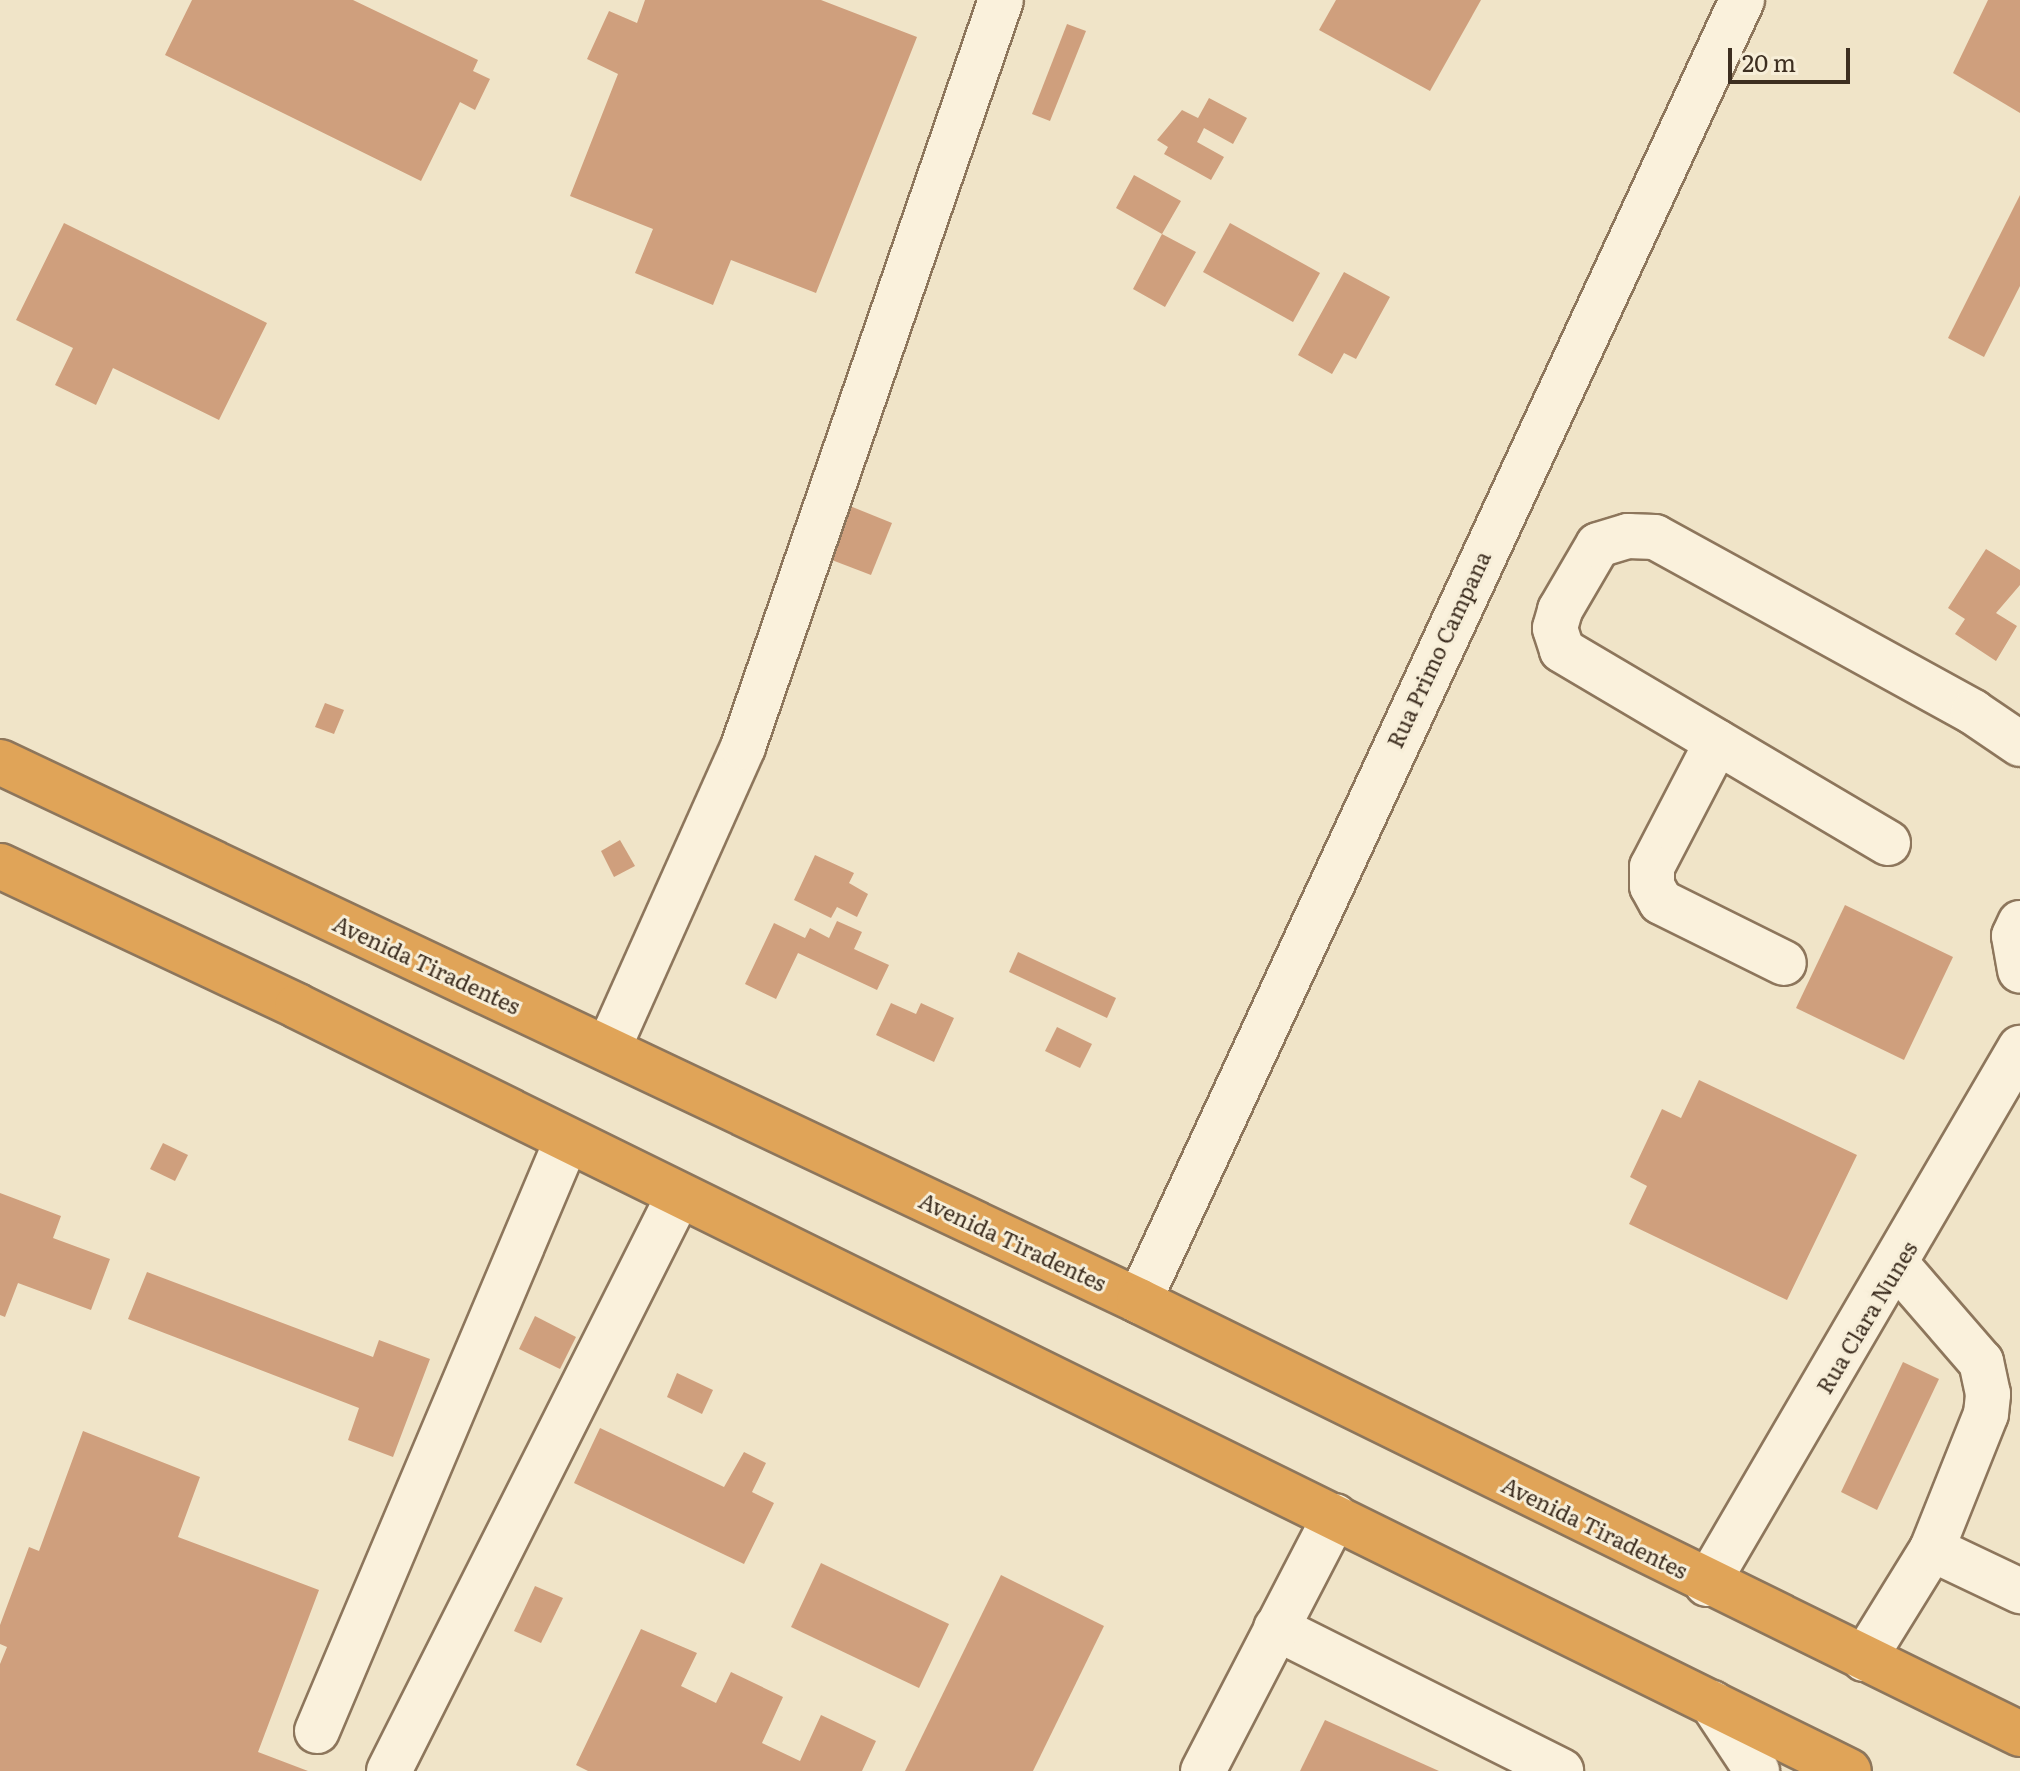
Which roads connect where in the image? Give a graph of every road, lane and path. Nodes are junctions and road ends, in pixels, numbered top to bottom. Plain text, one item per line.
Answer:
1 (1001, 0) edge
2 (1742, 0) edge
3 (1717, 742) junction
4 (2020, 744) edge
5 (0, 762) edge
6 (1888, 843) dead end
7 (0, 866) edge
8 (2020, 923) edge
9 (1784, 963) dead end
10 (2020, 970) edge
11 (2020, 1048) edge
12 (608, 1049) junction
13 (566, 1142) junction
14 (678, 1197) junction
15 (1897, 1265) junction
16 (1139, 1301) junction
17 (1335, 1516) junction
18 (1932, 1549) junction
19 (1707, 1584) junction
20 (2020, 1591) edge
21 (1276, 1628) junction
22 (1864, 1659) junction
23 (1712, 1703) junction
24 (317, 1731) dead end
25 (2020, 1734) edge
26 (389, 1771) edge
27 (1203, 1771) edge
28 (1561, 1771) edge
29 (1757, 1771) edge
30 (1849, 1771) edge

1 - 12 street
2 - 16 street, Rua Primo Campana
3 - 4 street
3 - 6 street
3 - 9 street
5 - 12 highway, Avenida Tiradentes
7 - 13 highway
8 - 10 street
11 - 15 street, Rua Clara Nunes
12 - 16 highway, Avenida Tiradentes
13 - 14 highway
13 - 24 street
14 - 17 highway
14 - 26 street
15 - 18 street
15 - 19 street, Rua Clara Nunes
16 - 19 highway, Avenida Tiradentes
17 - 21 street
17 - 23 highway
18 - 20 street
18 - 22 street
19 - 22 highway, Avenida Tiradentes
21 - 27 street
21 - 28 street
22 - 25 highway, Avenida Tiradentes
23 - 29 street
23 - 30 highway

